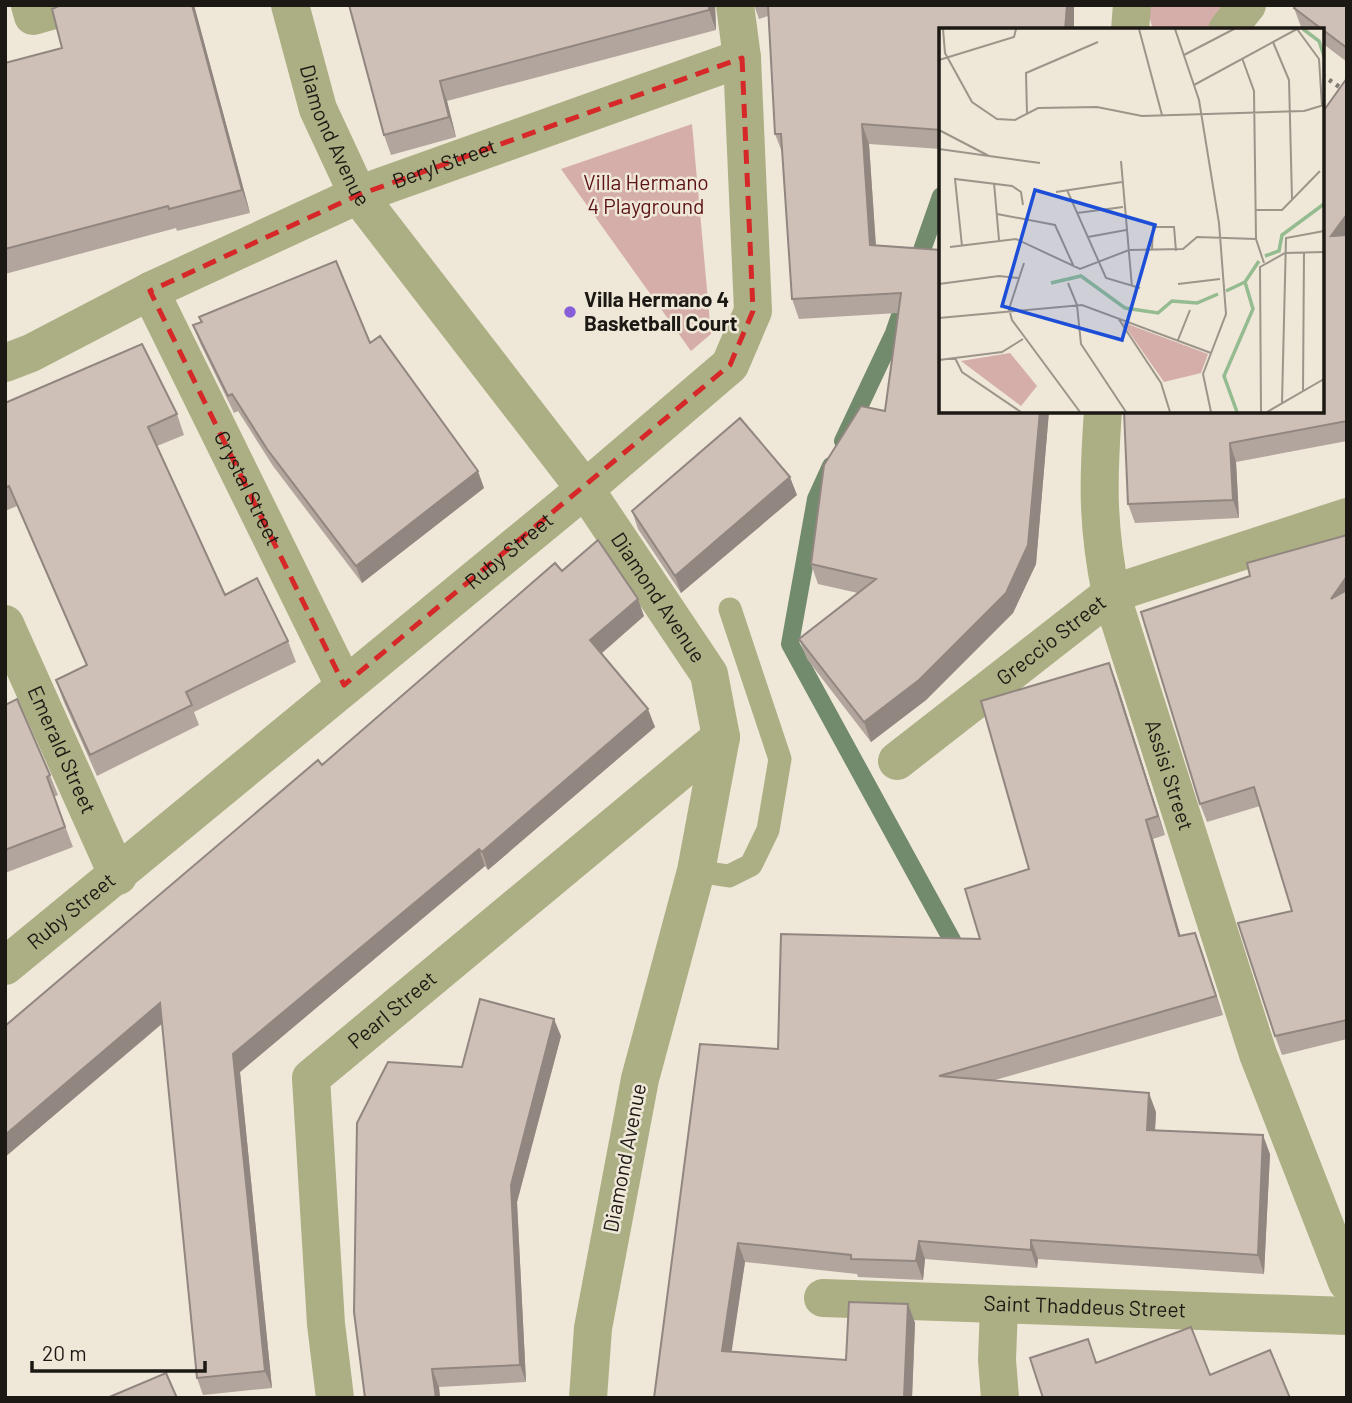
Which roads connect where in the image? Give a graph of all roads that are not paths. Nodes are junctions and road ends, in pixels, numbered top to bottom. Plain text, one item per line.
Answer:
1 (30, 5) edge
2 (72, 5) edge
3 (290, 5) edge
4 (735, 5) edge
5 (1132, 5) edge
6 (1247, 5) edge
7 (1130, 28) edge
8 (1229, 28) edge
9 (742, 58) junction
10 (358, 195) junction
11 (150, 290) junction
12 (5, 363) edge
13 (1103, 413) edge
14 (586, 489) junction
15 (1347, 517) edge
16 (1111, 594) junction
17 (730, 609) dead end
18 (5, 624) edge
19 (345, 685) junction
20 (721, 737) junction
21 (897, 761) dead end
22 (696, 871) junction
23 (118, 876) junction
24 (5, 966) edge
25 (1347, 1282) edge
26 (823, 1298) dead end
27 (999, 1305) junction
28 (1347, 1316) edge
29 (335, 1398) edge
30 (588, 1398) edge
31 (1000, 1398) edge

1 - 2 street
3 - 10 street, Diamond Avenue
4 - 9 street, Ruby Street
5 - 7 street
6 - 8 street
9 - 10 street, Beryl Street
9 - 14 street, Ruby Street
10 - 11 street, Beryl Street
10 - 14 street, Diamond Avenue
11 - 12 street, Beryl Street
11 - 19 street, Crystal Street
13 - 16 street, Assisi Street
14 - 19 street, Ruby Street
14 - 20 street, Diamond Avenue
15 - 16 street, Greccio Street
16 - 21 street, Greccio Street
16 - 25 street, Assisi Street
17 - 22 lane
18 - 23 street, Emerald Street
19 - 23 street, Ruby Street
20 - 22 street, Diamond Avenue
20 - 29 street, Pearl Street
22 - 30 street, Diamond Avenue
23 - 24 street, Ruby Street
26 - 27 street, Saint Thaddeus Street
27 - 28 street, Saint Thaddeus Street
27 - 31 street

